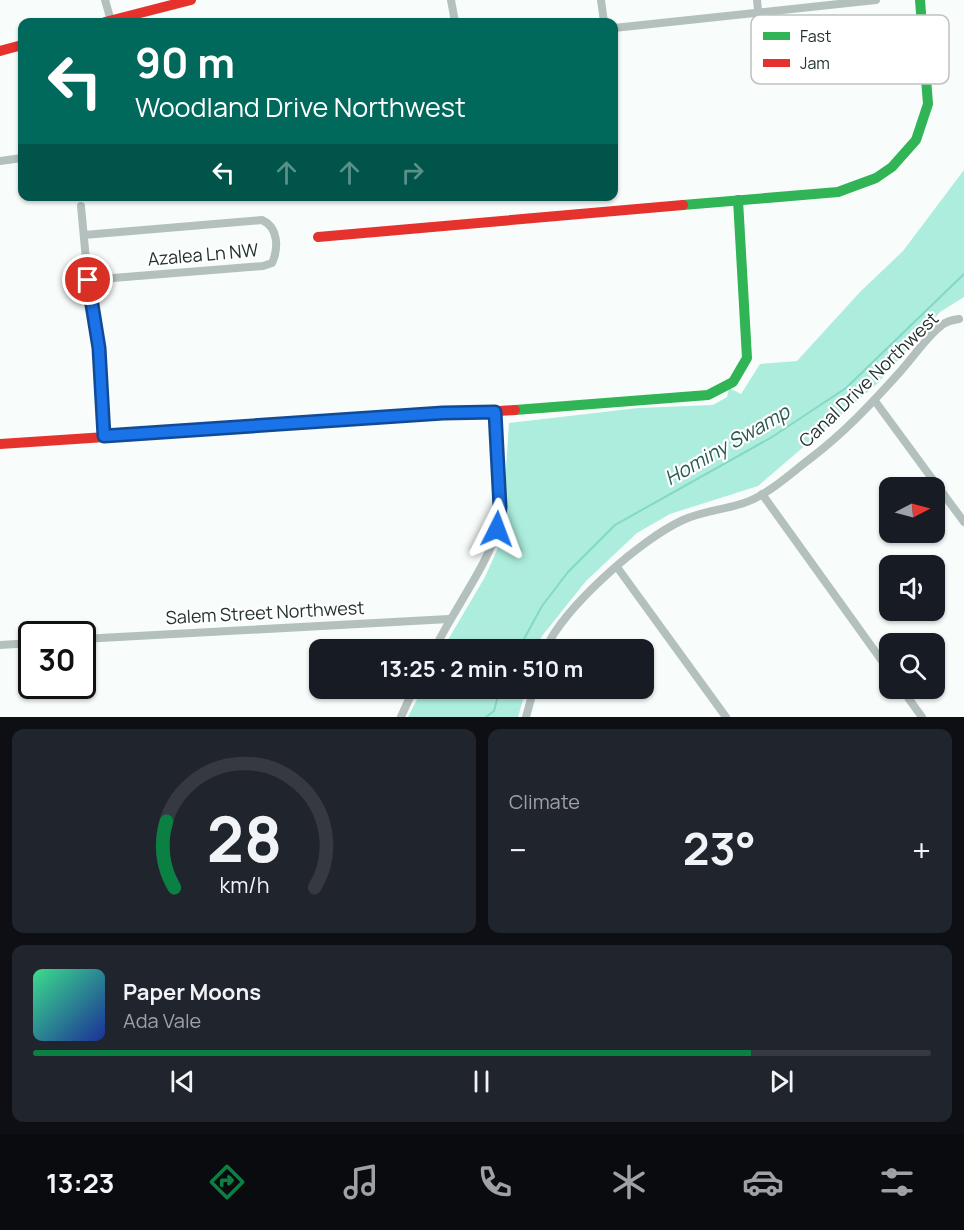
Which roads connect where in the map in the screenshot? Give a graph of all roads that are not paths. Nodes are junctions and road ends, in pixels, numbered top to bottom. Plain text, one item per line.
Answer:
1 (105, 0) edge
2 (191, 0) edge
3 (451, 0) edge
4 (601, 0) edge
5 (757, 0) edge
6 (876, 0) edge
7 (920, 0) edge
8 (758, 11) junction
9 (919, 15) edge
10 (107, 18) edge
11 (123, 18) edge
12 (454, 18) edge
13 (603, 18) edge
14 (618, 28) edge
15 (18, 46) edge
16 (0, 51) edge
17 (928, 84) edge
18 (18, 159) edge
19 (0, 161) edge
20 (738, 200) junction
21 (81, 206) dead end
22 (84, 235) junction
23 (318, 237) dead end
24 (88, 280) junction
25 (959, 319) dead end
26 (875, 401) junction
27 (495, 412) junction
28 (104, 436) junction
29 (0, 444) edge
30 (762, 494) junction
31 (964, 522) edge
32 (617, 567) junction
33 (449, 619) junction
34 (96, 638) edge
35 (439, 639) edge
36 (551, 639) edge
37 (18, 644) edge
38 (0, 645) edge
39 (879, 657) edge
40 (409, 699) edge
41 (531, 699) edge
42 (909, 699) edge
43 (400, 717) edge
44 (526, 717) edge
45 (726, 717) edge
46 (922, 717) edge

1 - 10 street
2 - 11 street
3 - 12 street
4 - 13 street
5 - 8 street
6 - 8 street
7 - 9 street
8 - 14 street
15 - 16 street
17 - 20 street
18 - 19 street
20 - 23 street
20 - 27 street
21 - 22 street
22 - 24 street
22 - 24 street, Azalea Ln NW
24 - 28 street
25 - 26 street, Canal Drive Northwest
26 - 30 street, Canal Drive Northwest
26 - 31 street
27 - 28 street
27 - 33 street
28 - 29 street
30 - 32 street, Canal Drive Northwest
30 - 39 street
32 - 36 street, Canal Drive Northwest
32 - 45 street
33 - 34 street, Salem Street Northwest
33 - 35 street
37 - 38 street
40 - 43 street
41 - 44 street
42 - 46 street

